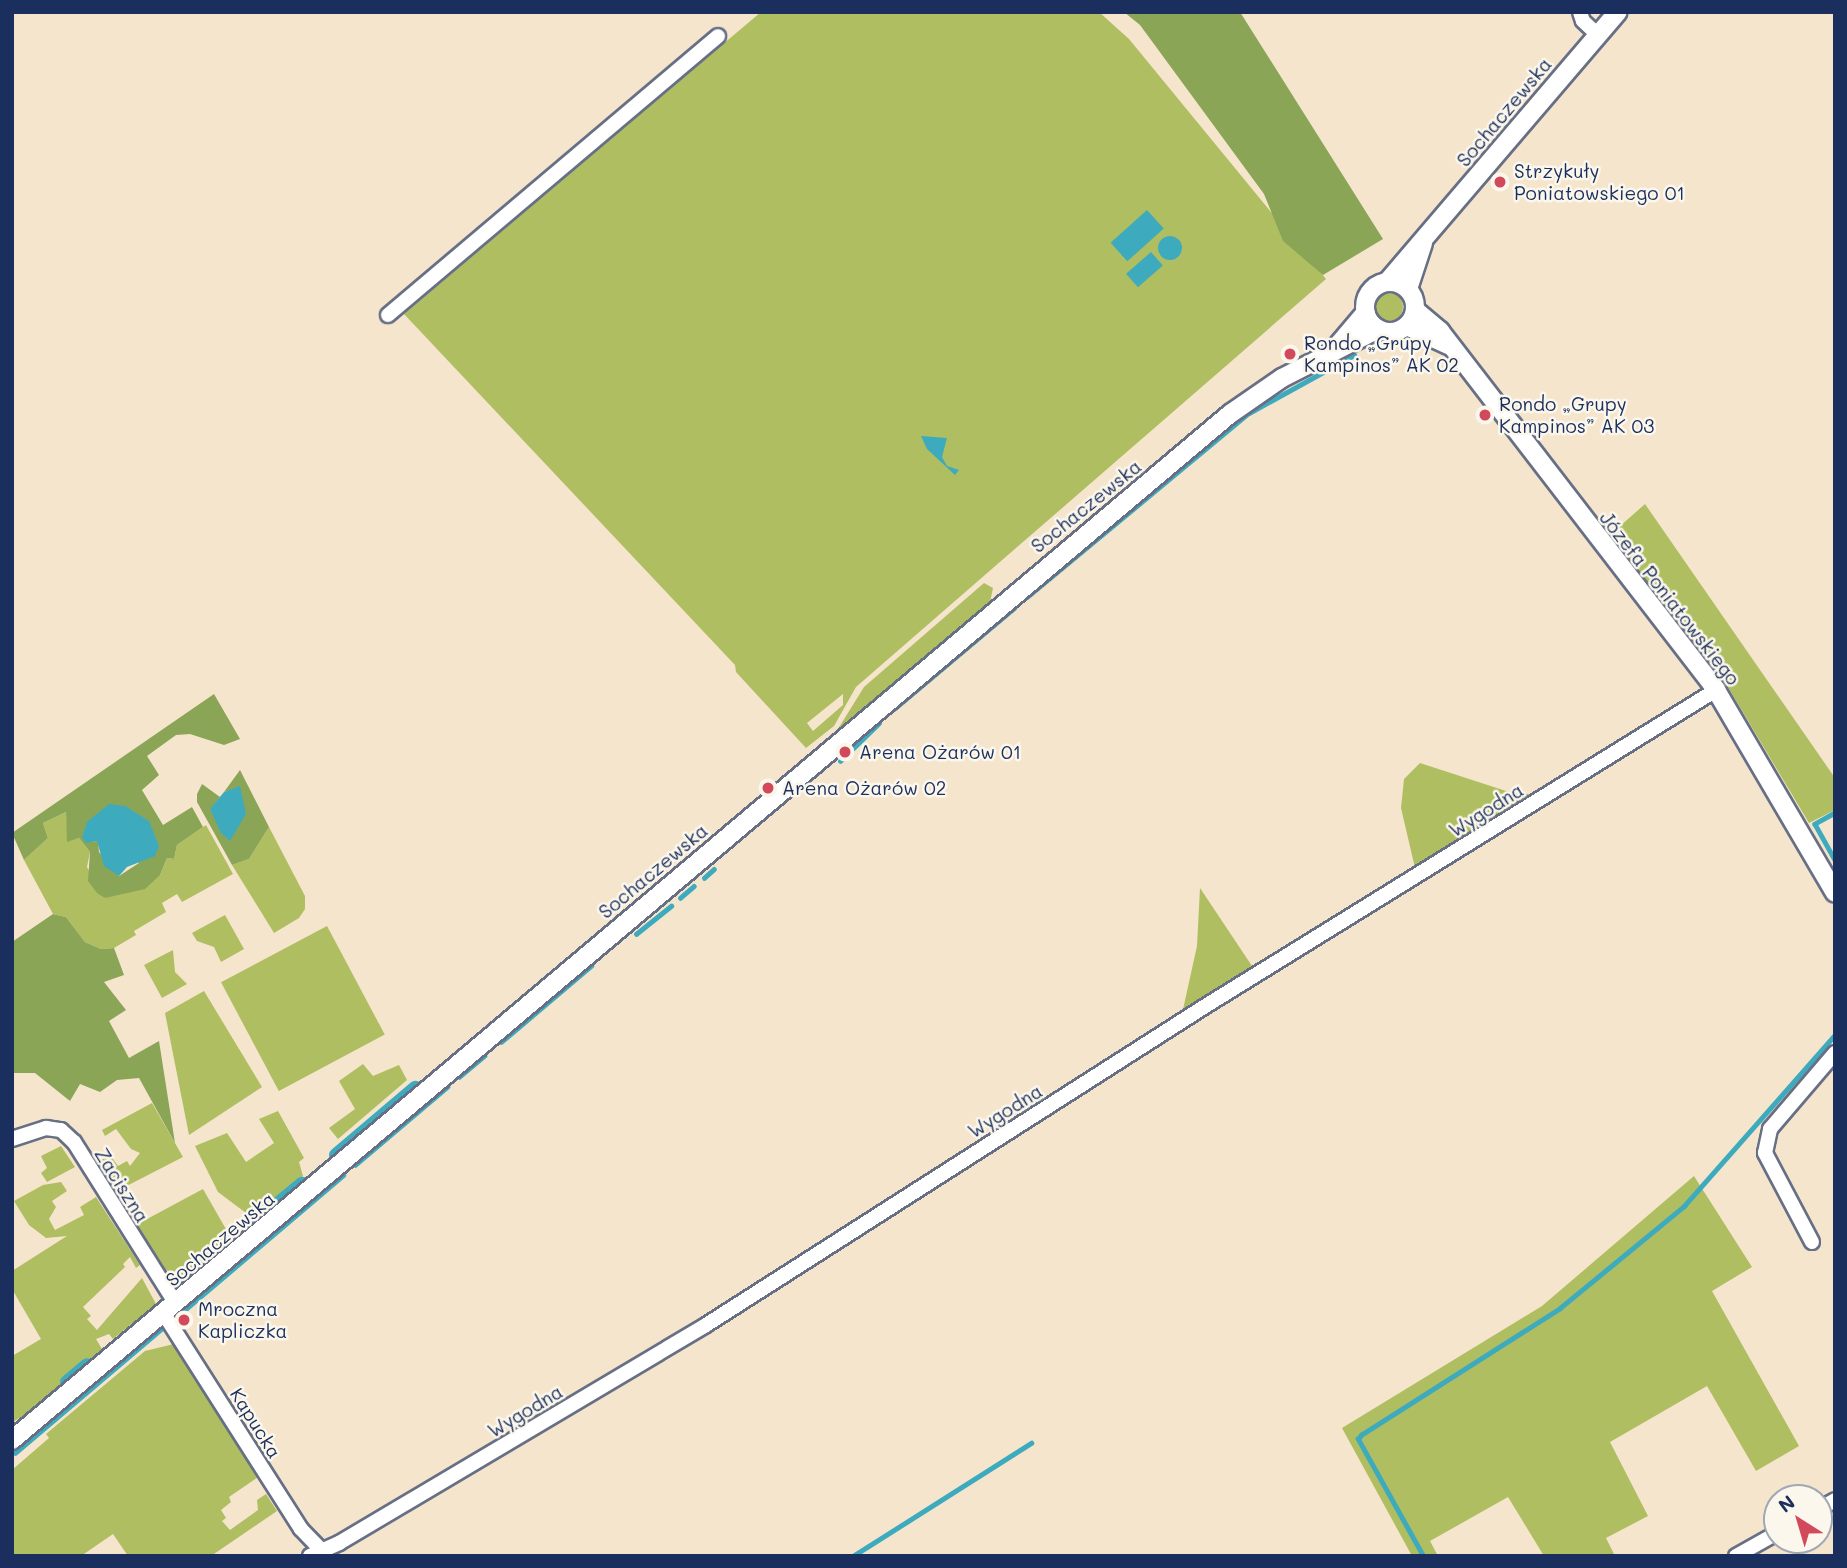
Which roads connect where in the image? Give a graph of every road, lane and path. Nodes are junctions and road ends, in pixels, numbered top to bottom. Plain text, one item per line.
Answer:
1 (1580, 12) edge
2 (1618, 12) edge
3 (1598, 35) junction
4 (718, 36) dead end
5 (1424, 240) junction
6 (1387, 282) junction
7 (1408, 289) junction
8 (1366, 312) junction
9 (388, 315) dead end
10 (1411, 318) junction
11 (1378, 329) junction
12 (1332, 352) junction
13 (1716, 690) junction
14 (1835, 893) edge
15 (1835, 1053) edge
16 (12, 1139) edge
17 (1812, 1242) dead end
18 (170, 1309) junction
19 (12, 1440) edge
20 (1763, 1541) edge
21 (316, 1553) edge
22 (1736, 1556) edge

1 - 3 street
2 - 3 street, Sochaczewska
3 - 5 street, Sochaczewska
4 - 9 street
5 - 6 street, Sochaczewska
5 - 7 street, Sochaczewska
6 - 7 street
6 - 8 street
7 - 10 street
8 - 11 street
8 - 12 street, Sochaczewska
10 - 11 street
10 - 13 street, Józefa Poniatowskiego
11 - 12 street, Sochaczewska
12 - 18 street, Sochaczewska
13 - 14 street, Józefa Poniatowskiego
13 - 21 street, Wygodna
15 - 17 street
16 - 18 street, Zaciszna
18 - 19 street, Sochaczewska
18 - 21 street, Kapucka
20 - 22 street

